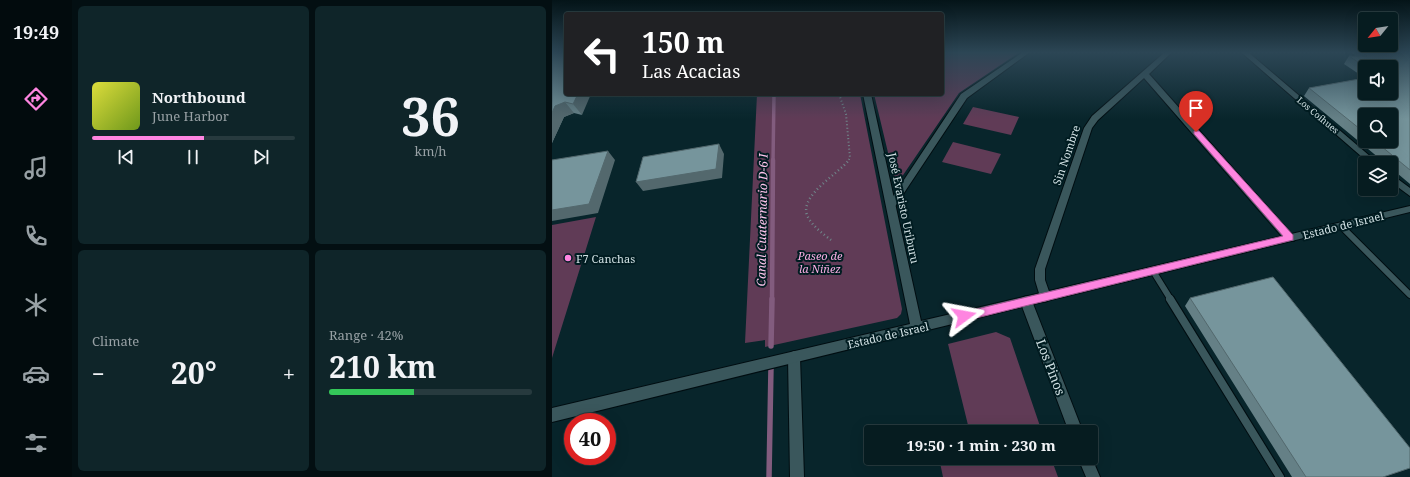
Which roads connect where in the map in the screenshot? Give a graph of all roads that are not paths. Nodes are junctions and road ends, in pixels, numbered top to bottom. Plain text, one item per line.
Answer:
1 (995, 74) edge
2 (1144, 74) joint
3 (1270, 74) edge
4 (867, 96) edge
5 (1366, 156) edge
6 (1398, 183) edge
7 (1410, 193) edge
8 (891, 206) junction
9 (1410, 209) edge
10 (1341, 226) junction
11 (1290, 238) junction
12 (1153, 271) junction
13 (1410, 295) edge
14 (1045, 297) junction
15 (1026, 301) junction
16 (917, 328) junction
17 (794, 357) junction
18 (552, 415) edge
19 (1073, 425) edge
20 (1088, 465) edge
21 (797, 477) edge
22 (1093, 477) edge
23 (1280, 477) edge

1 - 8 street
2 - 11 street
2 - 14 street, Sin Nombre
3 - 5 street, Los Coíhues
4 - 8 street, José Evaristo Uriburu
6 - 7 street
8 - 16 street, José Evaristo Uriburu
9 - 10 street, Estado de Israel
10 - 11 street, Estado de Israel
10 - 13 lane
11 - 12 street, Estado de Israel
12 - 14 street, Estado de Israel
12 - 23 lane
14 - 15 street, Estado de Israel
15 - 16 street, Estado de Israel
15 - 19 street, Los Pinos
16 - 17 street, Estado de Israel
17 - 18 street, Estado de Israel
17 - 21 street
20 - 22 street

